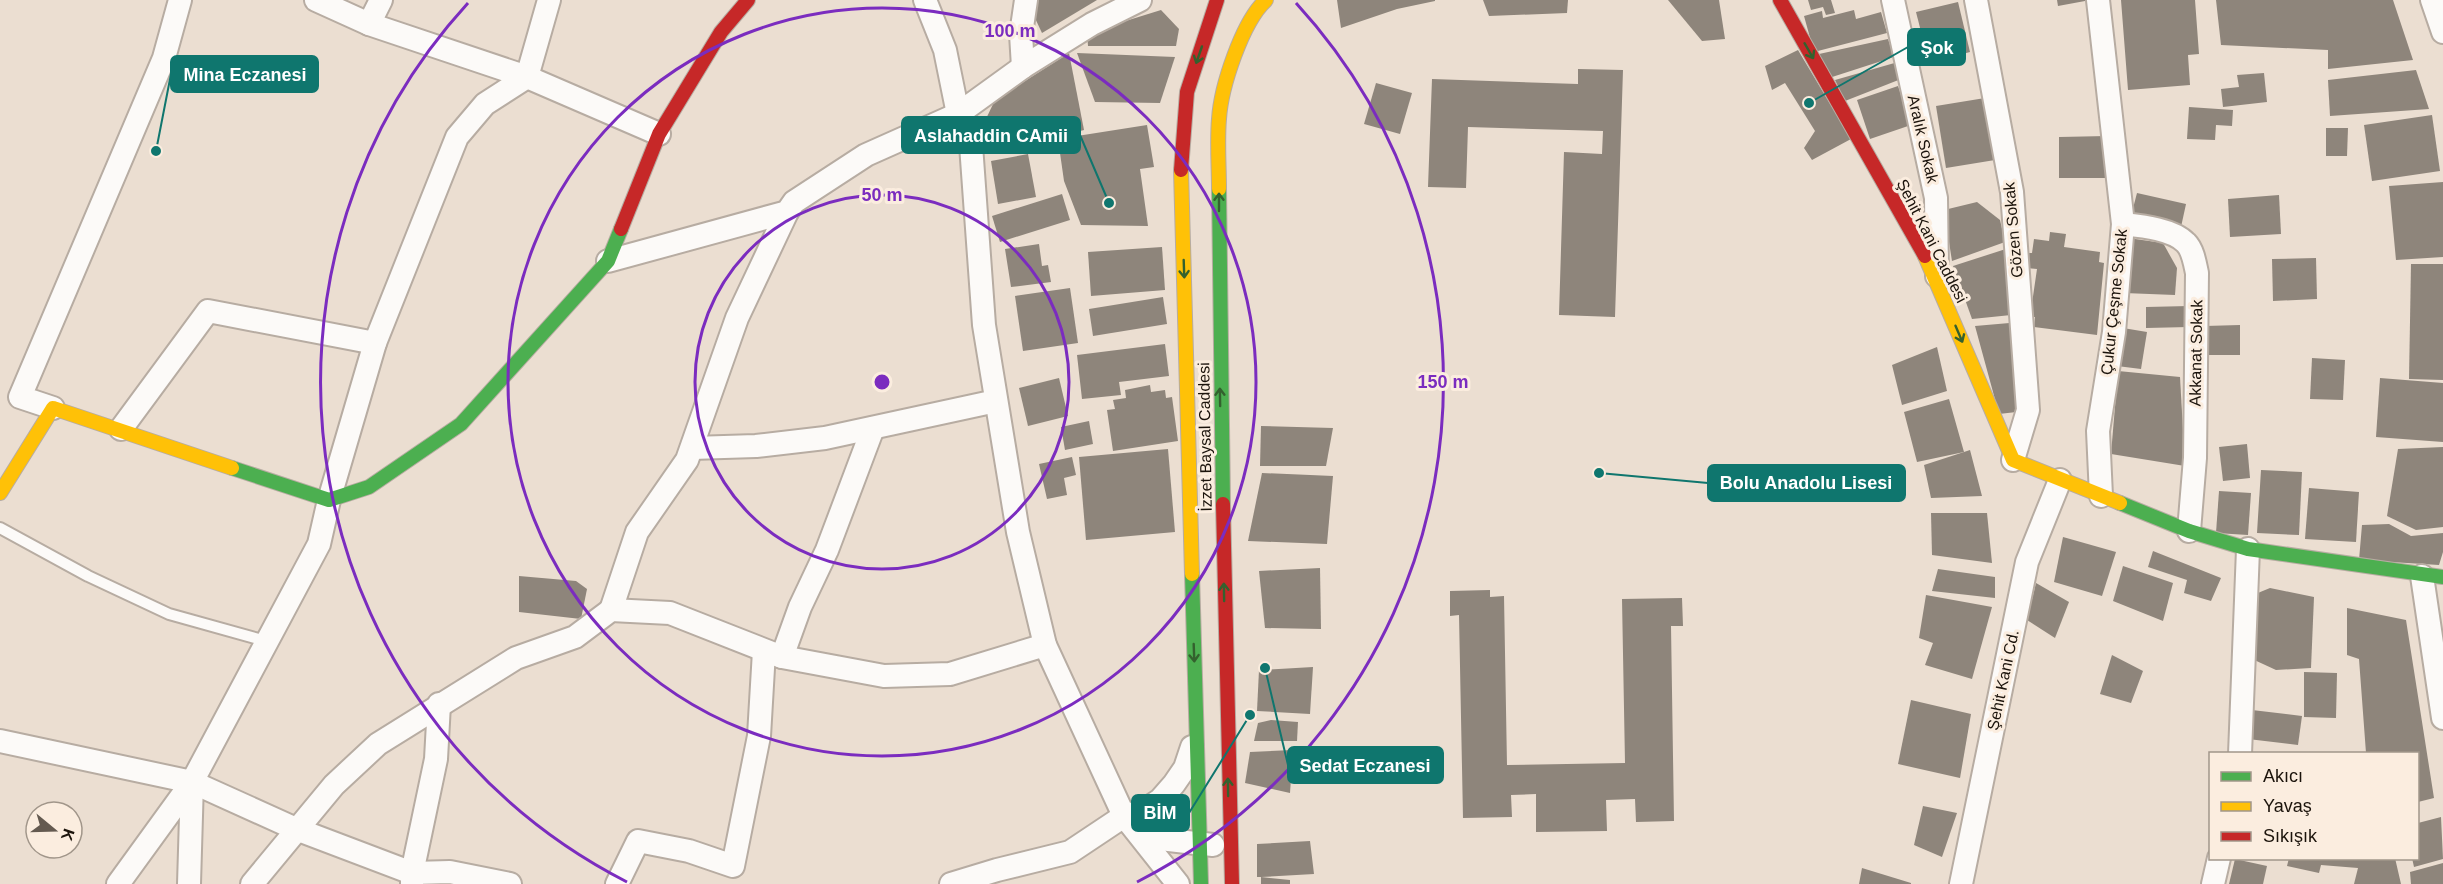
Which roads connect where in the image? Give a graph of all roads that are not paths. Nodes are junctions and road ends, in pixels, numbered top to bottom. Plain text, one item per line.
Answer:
1 (180, 0) edge
2 (316, 0) edge
3 (381, 0) edge
4 (549, 0) edge
5 (748, 0) edge
6 (926, 0) edge
7 (1026, 0) edge
8 (1140, 0) edge
9 (1207, 0) edge
10 (1217, 0) edge
11 (1266, 0) edge
12 (1780, 0) edge
13 (1893, 0) edge
14 (1976, 0) edge
15 (2098, 0) edge
16 (2432, 0) edge
17 (369, 24) junction
18 (2443, 32) edge
19 (1023, 67) junction
20 (527, 77) junction
21 (958, 114) junction
22 (659, 134) junction
23 (787, 212) junction
24 (2123, 224) junction
25 (608, 261) junction
26 (1936, 280) junction
27 (375, 343) junction
28 (996, 401) junction
29 (53, 408) junction
30 (873, 428) junction
31 (121, 429) junction
32 (692, 448) junction
33 (2013, 460) junction
34 (2060, 480) junction
35 (0, 493) edge
36 (2101, 496) junction
37 (329, 500) junction
38 (0, 528) edge
39 (2188, 531) junction
40 (2248, 549) junction
41 (2432, 576) edge
42 (611, 610) junction
43 (266, 641) junction
44 (1045, 645) junction
45 (773, 654) junction
46 (439, 704) junction
47 (2443, 718) edge
48 (1197, 734) junction
49 (0, 741) edge
50 (2240, 752) edge
51 (192, 782) junction
52 (1124, 816) junction
53 (296, 829) junction
54 (1200, 845) junction
55 (1229, 845) junction
56 (2218, 860) edge
57 (412, 878) edge
58 (735, 878) edge
59 (118, 884) edge
60 (189, 884) edge
61 (252, 884) edge
62 (510, 884) edge
63 (618, 884) edge
64 (951, 884) edge
65 (1178, 884) edge
66 (1201, 884) edge
67 (1232, 884) edge
68 (1961, 884) edge
69 (2213, 884) edge

1 - 29 street
2 - 17 street
3 - 17 street
4 - 20 street
5 - 22 main road
6 - 21 street
7 - 19 street
8 - 19 street
9 - 10 street
10 -> 48 main road, İzzet Baysal Caddesi
55 -> 11 main road, İzzet Baysal Caddesi
12 -> 26 main road, Şehit Kani Caddesi
13 - 26 street, Aralık Sokak
14 - 33 street, Gözen Sokak
15 - 24 street, Çukur Çeşme Sokak
16 - 18 street
17 - 20 street
19 - 21 street
20 - 22 street
20 - 27 street
21 - 23 street
21 - 28 street
22 - 25 main road
23 - 25 street
23 - 32 street
24 - 36 street, Çukur Çeşme Sokak
24 - 39 street, Akkanat Sokak
25 - 37 main road
26 -> 33 main road, Şehit Kani Caddesi
27 - 31 street
27 - 37 street
28 - 30 street
28 - 44 street
29 - 31 main road
29 - 35 main road
30 - 32 street
30 - 45 street
31 - 37 main road
32 - 42 street
33 - 34 main road
34 - 36 main road
34 - 68 street, Şehit Kani Cd.
36 - 39 main road
37 - 43 street
38 - 43 lane
39 - 40 main road
40 - 41 main road
40 - 50 street
41 - 47 street
42 - 45 street
42 - 46 street
43 - 51 street
44 - 45 street
44 - 52 street
45 - 58 street
46 - 53 street
46 - 57 street
48 - 52 street
48 - 54 main road, İzzet Baysal Caddesi
49 - 51 street
51 - 53 street
51 - 59 street
51 - 60 street
52 - 54 street
52 - 64 street
52 - 65 street
53 - 57 street
53 - 61 street
54 - 55 street
54 - 66 main road, İzzet Baysal Caddesi
55 - 67 main road, İzzet Baysal Caddesi
56 - 69 street
57 - 62 street
58 - 63 street

